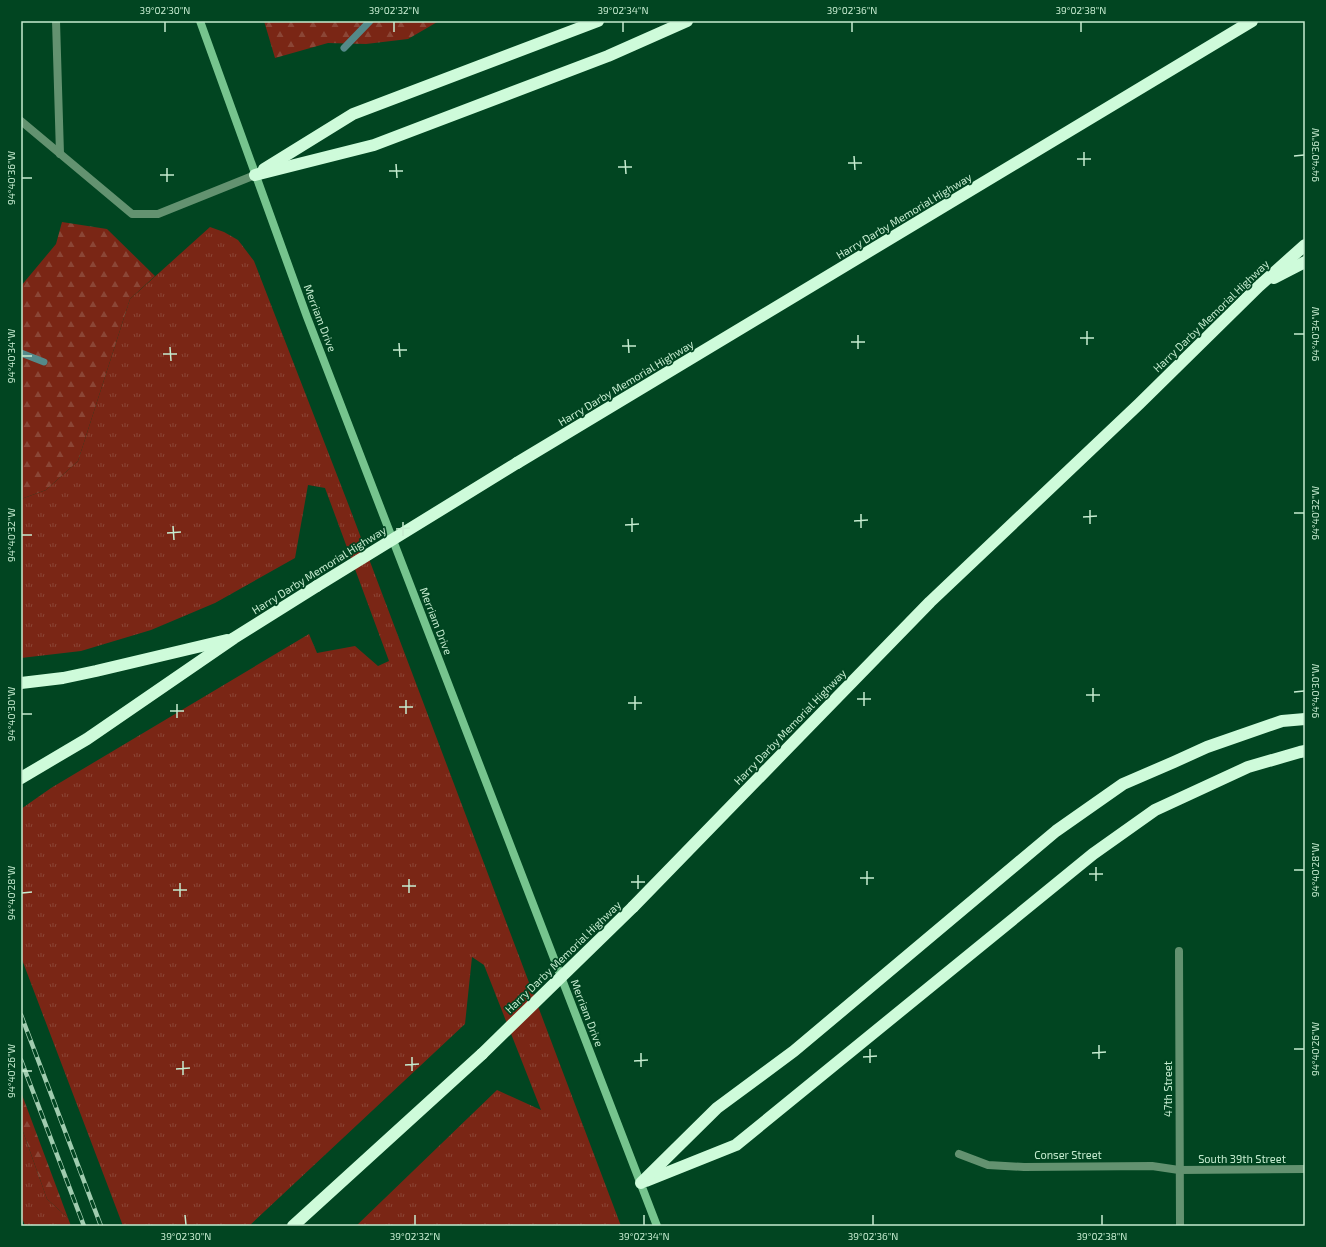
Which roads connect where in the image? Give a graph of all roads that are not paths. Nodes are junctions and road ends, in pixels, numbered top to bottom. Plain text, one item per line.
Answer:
1 (56, 21) edge
2 (200, 21) edge
3 (598, 21) edge
4 (687, 21) edge
5 (1252, 21) edge
6 (21, 122) edge
7 (60, 154) junction
8 (255, 175) junction
9 (1305, 245) edge
10 (1305, 262) edge
11 (1259, 286) junction
12 (234, 638) junction
13 (21, 683) edge
14 (1305, 719) edge
15 (1305, 752) edge
16 (21, 778) edge
17 (1179, 951) dead end
18 (959, 1154) dead end
19 (1179, 1170) junction
20 (1305, 1170) edge
21 (641, 1183) junction
22 (293, 1226) edge
23 (657, 1226) edge
24 (1180, 1226) edge

1 - 7 street
2 - 8 main road, Merriam Drive
3 - 8 highway
4 - 8 highway
5 - 12 highway, Harry Darby Memorial Highway, bridge
6 - 7 street
7 - 8 street
8 - 21 main road, Merriam Drive
9 - 11 highway, Harry Darby Memorial Highway
10 - 11 highway
11 - 22 highway, Harry Darby Memorial Highway, bridge
12 - 13 highway
12 - 16 highway, Harry Darby Memorial Highway
14 - 21 highway
15 - 21 highway
17 - 19 street, 47th Street
18 - 19 street, Conser Street
19 - 20 street, South 39th Street
19 - 24 street, 47th Street
21 - 23 main road, Merriam Drive

